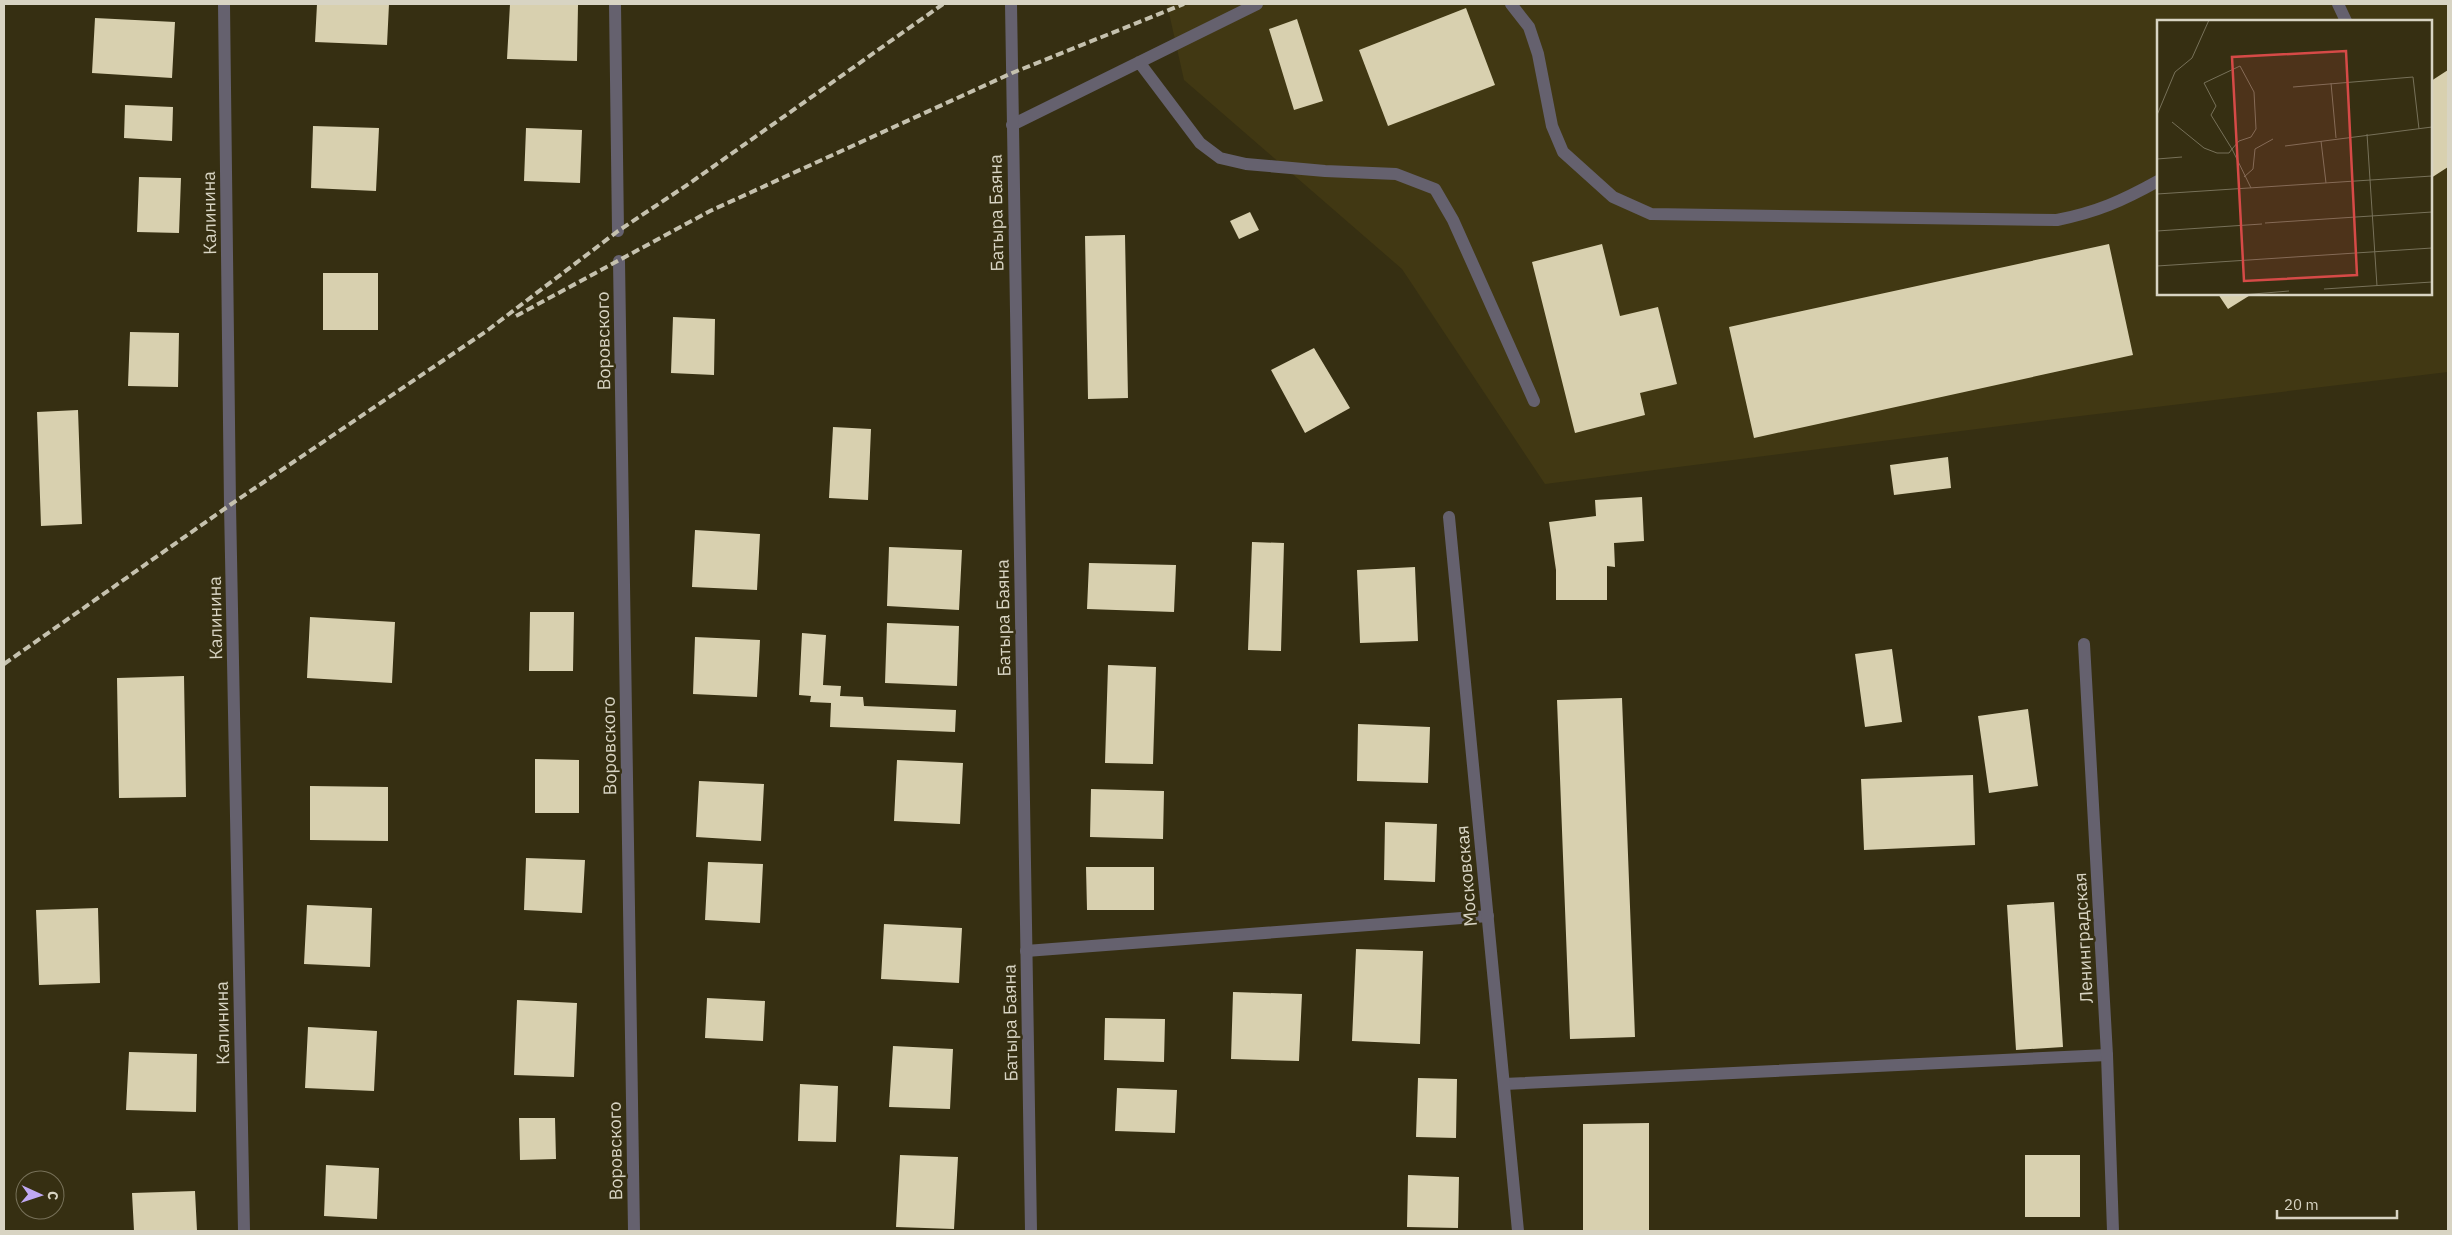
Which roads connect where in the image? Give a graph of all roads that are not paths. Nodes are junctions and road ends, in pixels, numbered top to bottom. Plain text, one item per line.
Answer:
1 (224, 4) edge
2 (615, 4) edge
3 (1011, 4) edge
4 (1257, 4) edge
5 (1511, 4) edge
6 (2338, 4) edge
7 (2346, 20) edge
8 (1139, 62) junction
9 (1012, 125) junction
10 (2157, 183) edge
11 (618, 231) dead end
12 (619, 261) dead end
13 (1534, 401) dead end
14 (1450, 516) dead end
15 (2084, 644) dead end
16 (1488, 916) junction
17 (1026, 951) junction
18 (2107, 1056) junction
19 (1504, 1084) junction
20 (244, 1231) edge
21 (634, 1231) edge
22 (1031, 1231) edge
23 (1518, 1231) edge
24 (2113, 1231) edge

1 - 20 street, Калинина
2 - 11 street
3 - 9 street, Батыра Баяна
4 - 8 street
5 - 10 street
6 - 7 street
8 - 9 street
8 - 13 street
9 - 17 street, Батыра Баяна
12 - 21 street, Воровского
14 - 16 street, Московская
15 - 18 street, Ленинградская
16 - 17 street
16 - 19 street, Московская
17 - 22 street, Батыра Баяна
18 - 19 street
18 - 24 street, Ленинградская
19 - 23 street, Московская

